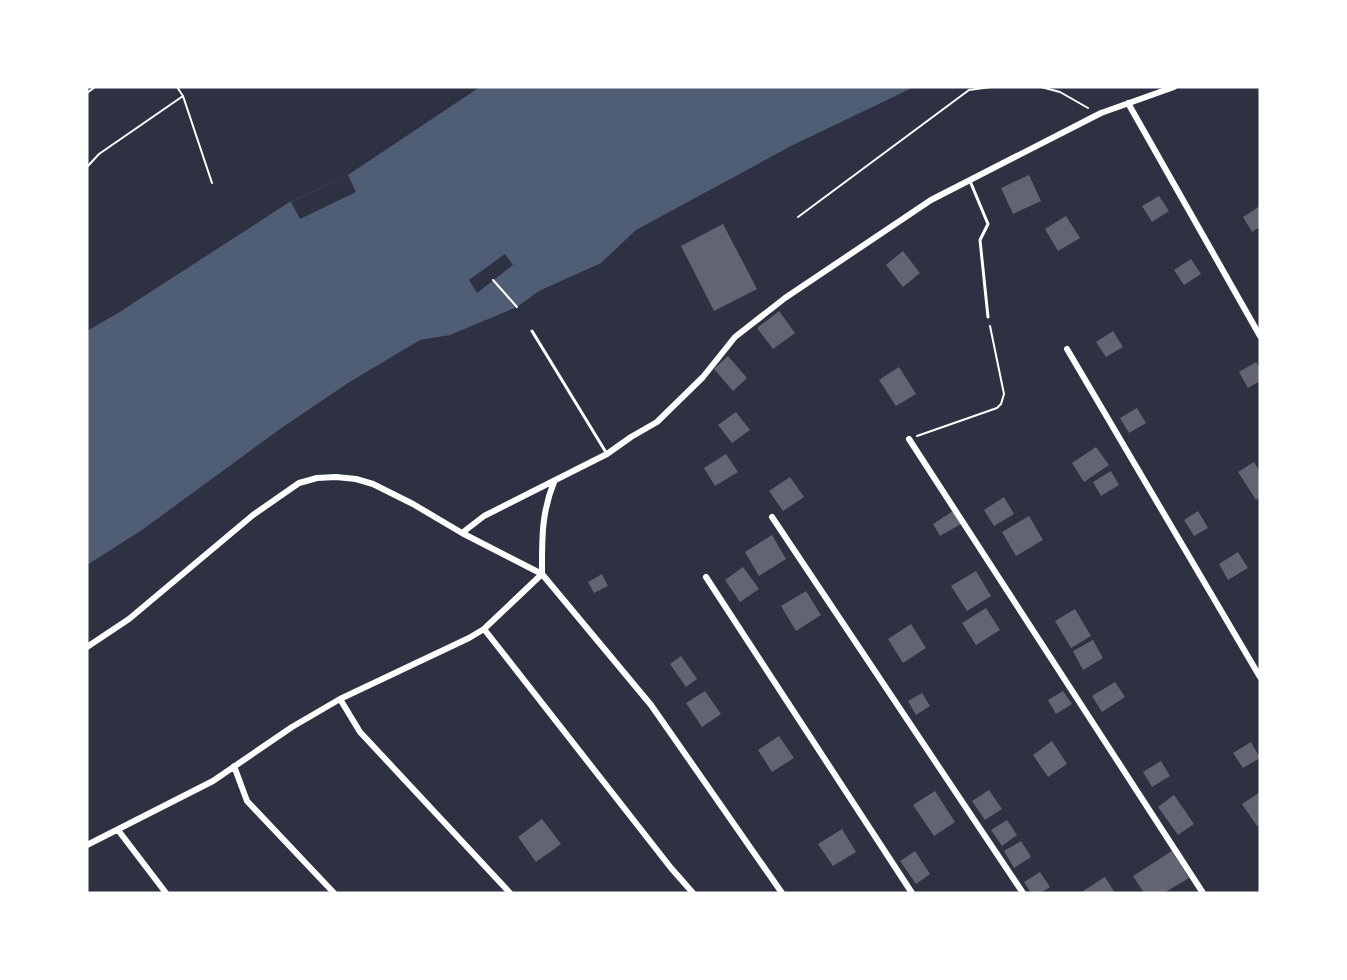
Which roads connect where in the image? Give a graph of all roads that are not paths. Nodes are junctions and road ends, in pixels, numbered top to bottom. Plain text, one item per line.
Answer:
1 (1174, 87) edge
2 (1128, 103) junction
3 (970, 181) junction
4 (988, 317) road end
5 (532, 331) dead end
6 (1260, 336) edge
7 (1067, 349) dead end
8 (909, 439) road end
9 (607, 454) junction
10 (554, 482) junction
11 (772, 517) dead end
12 (462, 533) junction
13 (542, 574) junction
14 (706, 577) dead end
15 (484, 629) junction
16 (87, 647) edge
17 (1260, 677) edge
18 (340, 699) junction
19 (234, 766) junction
20 (118, 830) junction
21 (87, 845) edge
22 (166, 893) edge
23 (334, 893) edge
24 (510, 893) edge
25 (693, 893) edge
26 (782, 893) edge
27 (912, 893) edge
28 (1023, 893) edge
29 (1203, 893) edge

1 - 2 street
2 - 3 street
2 - 6 street
3 - 4 lane
3 - 9 street
5 - 9 lane
7 - 17 street
8 - 29 street
9 - 10 street
10 - 12 street
10 - 13 street
11 - 28 street
12 - 13 street
12 - 16 street
13 - 15 street
13 - 26 street
14 - 27 street
15 - 18 street
15 - 25 street
18 - 19 street
18 - 24 street
19 - 20 street
19 - 23 street
20 - 21 street
20 - 22 street

